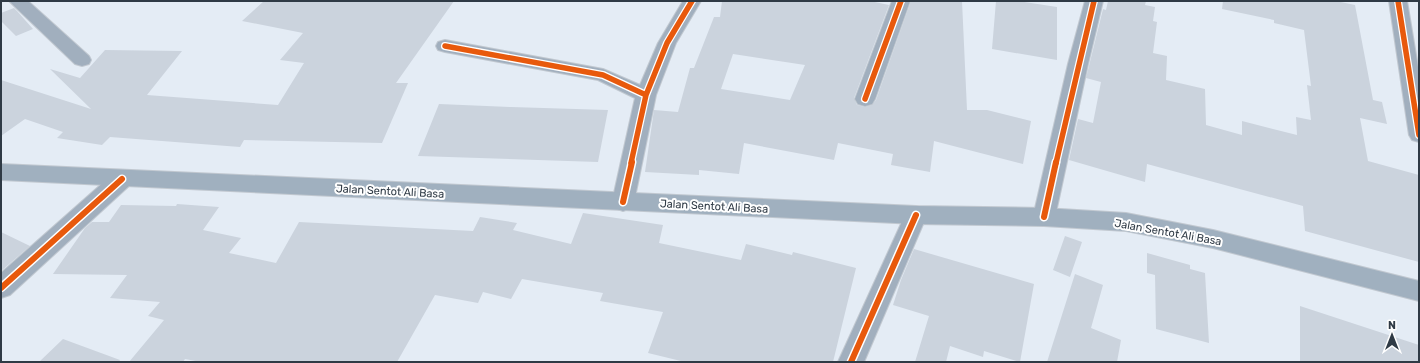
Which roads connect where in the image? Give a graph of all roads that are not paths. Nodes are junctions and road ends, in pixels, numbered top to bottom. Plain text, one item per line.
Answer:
1 (18, 1) edge
2 (692, 1) edge
3 (900, 1) edge
4 (1094, 1) edge
5 (1398, 1) edge
6 (445, 46) dead end
7 (82, 60) dead end
8 (646, 95) junction
9 (866, 99) dead end
10 (1419, 135) edge
11 (1, 172) edge
12 (122, 179) junction
13 (623, 202) junction
14 (916, 215) junction
15 (1044, 217) junction
16 (1, 288) edge
17 (1419, 291) edge
18 (851, 362) edge

1 - 7 street
2 - 8 street
3 - 9 street
4 - 15 street
5 - 10 street
6 - 8 street
8 - 13 street
11 - 12 main road, Jalan Sentot Ali Basa
12 - 13 main road, Jalan Sentot Ali Basa
12 - 16 street
13 - 14 main road, Jalan Sentot Ali Basa
14 - 15 main road, Jalan Sentot Ali Basa
14 - 18 street
15 - 17 main road, Jalan Sentot Ali Basa

